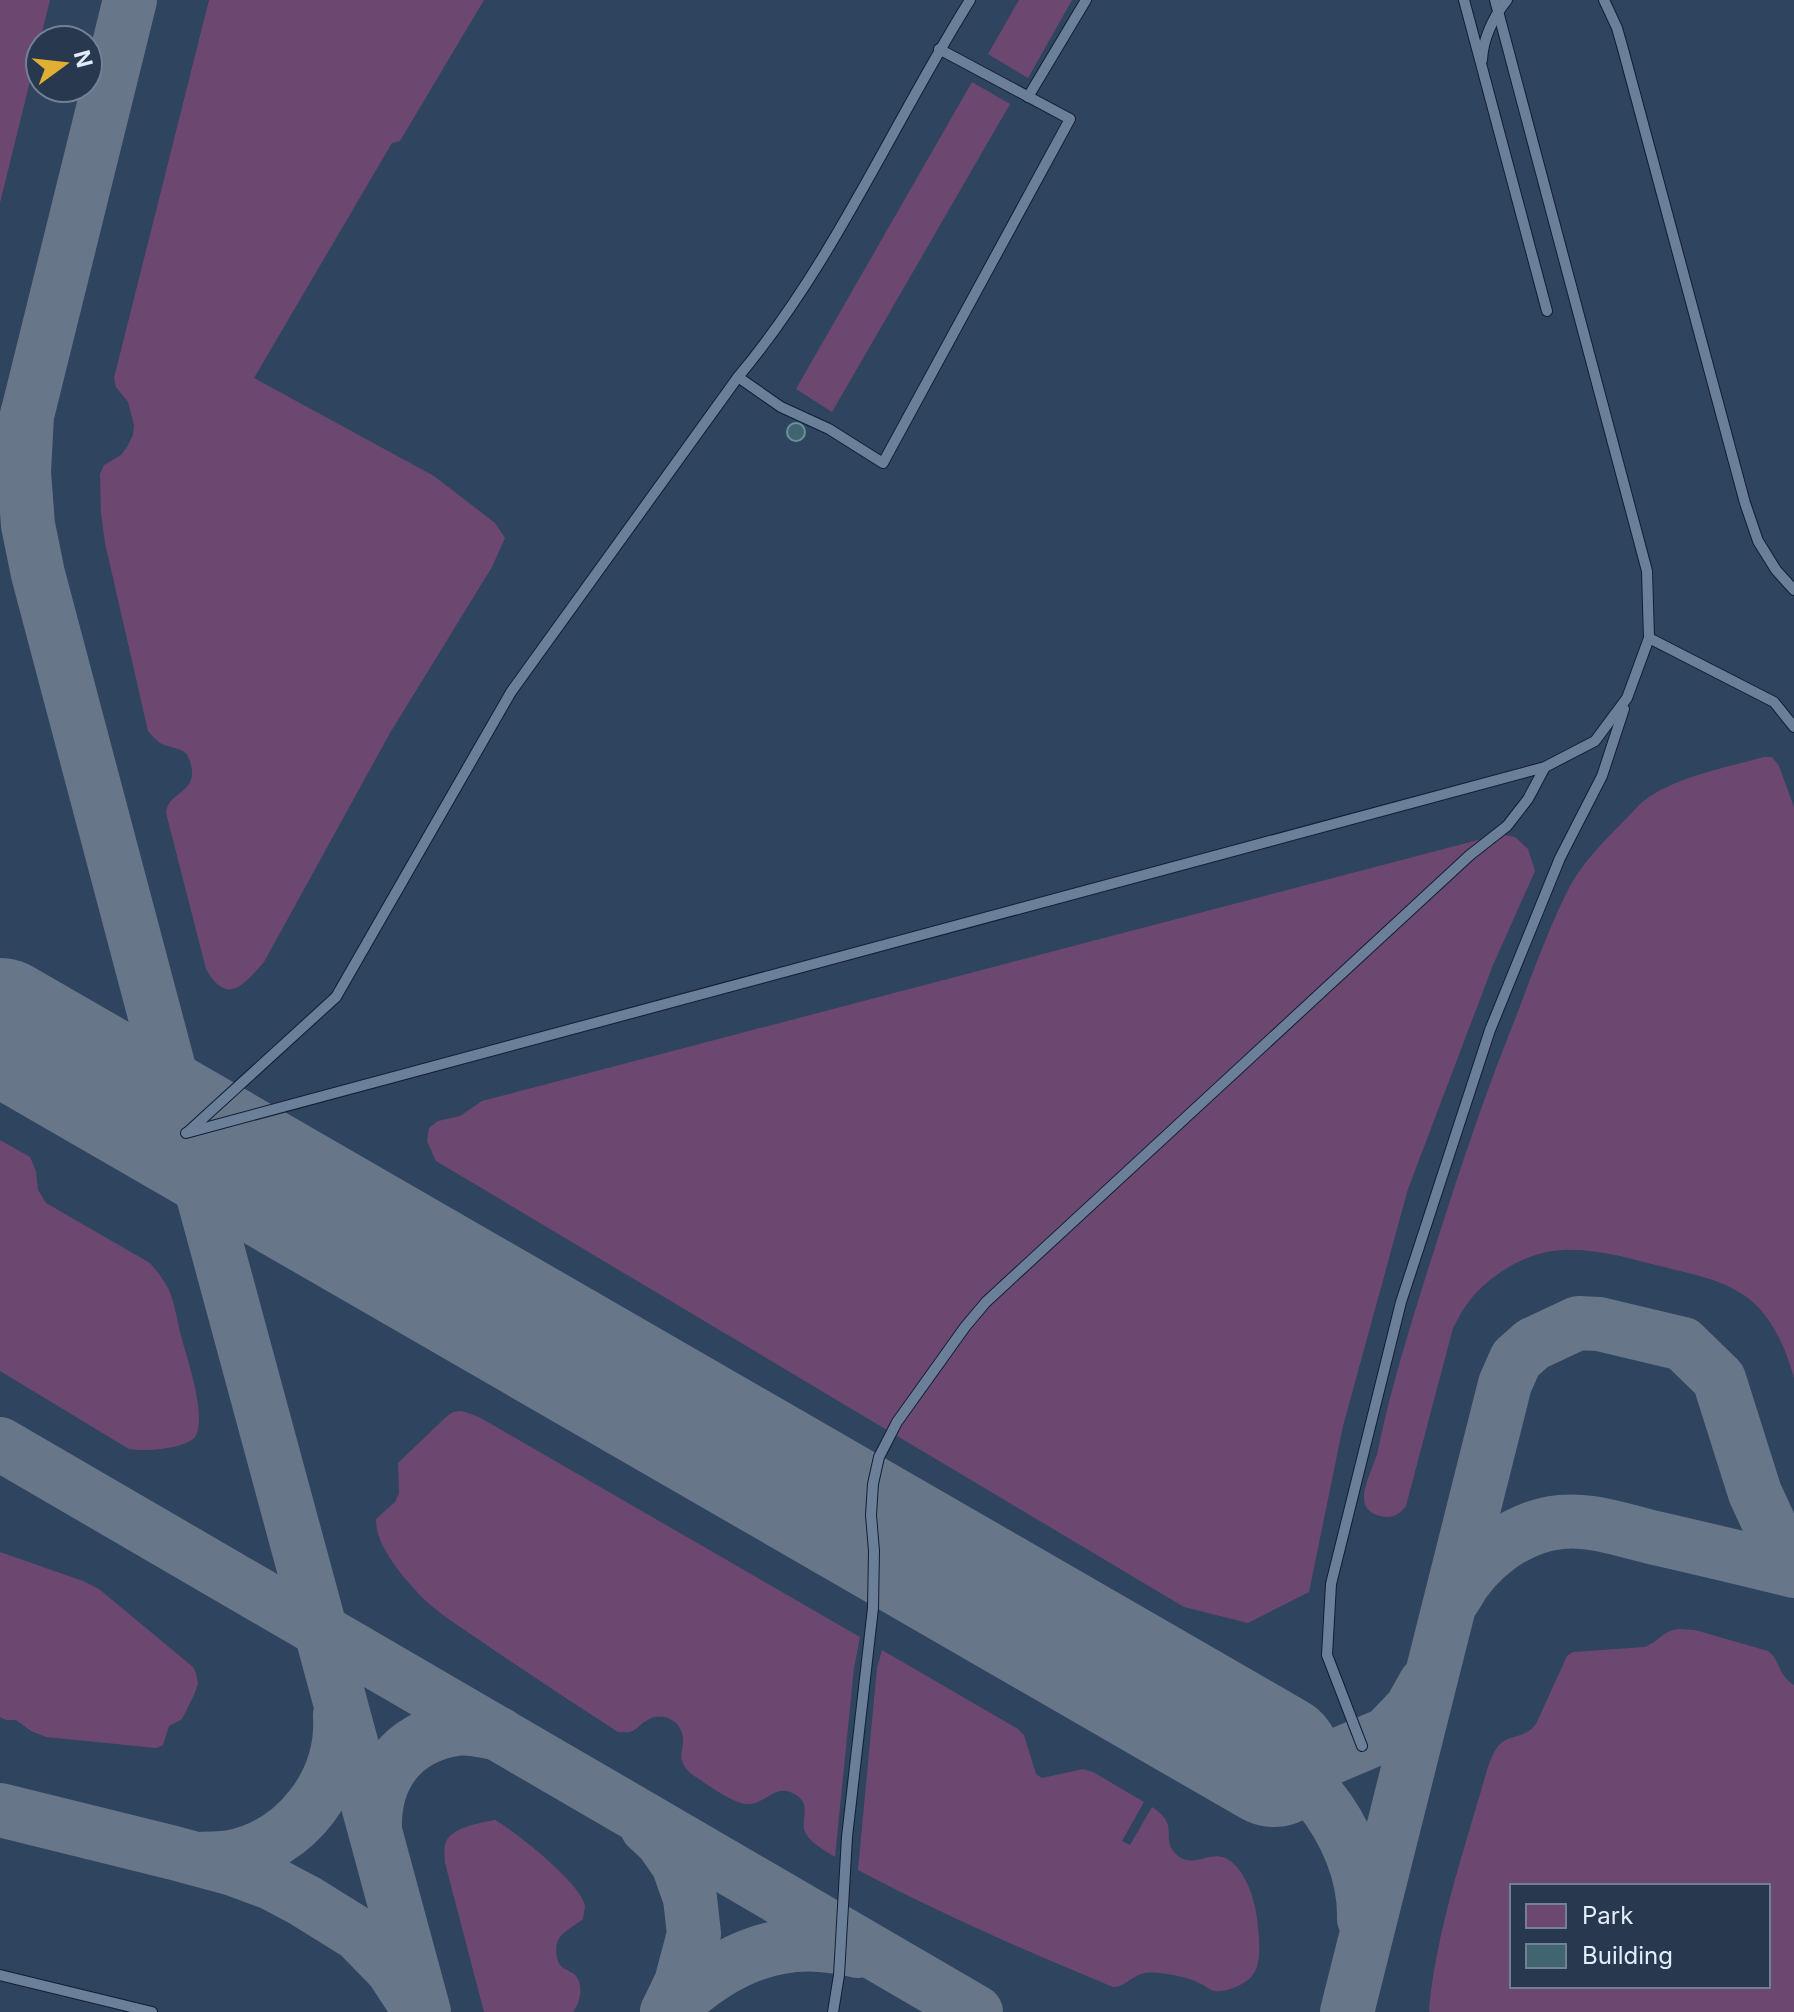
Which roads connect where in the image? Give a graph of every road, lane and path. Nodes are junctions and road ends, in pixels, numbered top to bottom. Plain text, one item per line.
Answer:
1 (970, 0) edge
2 (1086, 0) edge
3 (1464, 0) edge
4 (1507, 0) edge
5 (1604, 0) edge
6 (1496, 6) edge
7 (939, 49) junction
8 (1482, 67) junction
9 (1028, 97) junction
10 (1547, 311) dead end
11 (738, 377) junction
12 (1794, 590) edge
13 (1649, 638) junction
14 (1627, 698) junction
15 (1794, 727) edge
16 (1545, 767) junction
17 (1362, 1746) dead end
18 (0, 1975) edge
19 (152, 2012) edge
20 (833, 2012) edge

1 - 7 lane
2 - 9 lane
3 - 8 lane
4 - 6 lane
5 - 12 lane
6 - 8 lane
6 - 13 lane
7 - 9 lane
7 - 11 lane
8 - 10 lane
9 - 11 lane
11 - 16 lane
13 - 14 lane
13 - 15 lane
14 - 16 lane
14 - 17 lane
16 - 20 lane
18 - 19 lane

